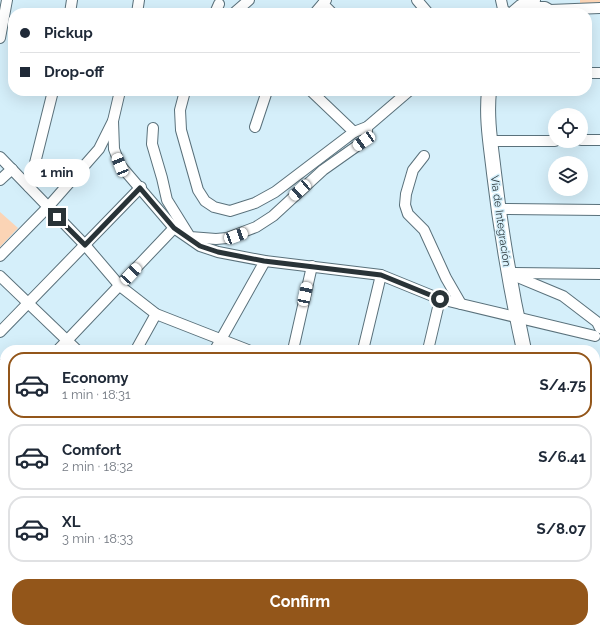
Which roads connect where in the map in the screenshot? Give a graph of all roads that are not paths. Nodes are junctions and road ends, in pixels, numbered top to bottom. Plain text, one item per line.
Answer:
1 (7, 0) edge
2 (249, 0) edge
3 (417, 0) edge
4 (240, 8) edge
5 (424, 8) edge
6 (511, 8) edge
7 (547, 8) edge
8 (0, 38) edge
9 (52, 96) edge
10 (119, 96) edge
11 (184, 96) edge
12 (265, 96) edge
13 (316, 96) edge
14 (403, 96) edge
15 (489, 96) edge
16 (112, 121) junction
17 (254, 127) dead end
18 (367, 127) junction
19 (153, 128) dead end
20 (354, 132) junction
21 (588, 140) edge
22 (600, 140) edge
23 (548, 141) edge
24 (490, 142) junction
25 (424, 156) dead end
26 (0, 157) edge
27 (12, 169) junction
28 (0, 180) edge
29 (29, 187) junction
30 (140, 188) junction
31 (48, 207) junction
32 (498, 209) junction
33 (600, 210) edge
34 (174, 228) junction
35 (190, 237) junction
36 (85, 245) junction
37 (0, 256) edge
38 (264, 261) junction
39 (312, 266) junction
40 (508, 273) junction
41 (600, 274) edge
42 (381, 275) junction
43 (0, 276) edge
44 (120, 286) junction
45 (440, 299) junction
46 (29, 303) junction
47 (461, 304) junction
48 (156, 314) junction
49 (517, 318) junction
50 (0, 332) edge
51 (598, 332) edge
52 (221, 339) junction
53 (66, 341) junction
54 (62, 345) edge
55 (71, 345) edge
56 (139, 345) edge
57 (218, 345) edge
58 (236, 345) edge
59 (294, 345) edge
60 (364, 345) edge
61 (429, 345) edge
62 (523, 345) edge

1 - 8 street
2 - 4 street
3 - 5 street
6 - 7 street
9 - 29 street
10 - 16 street
11 - 20 street
12 - 17 street
13 - 20 street
14 - 18 street
15 - 24 main road, Vía de Integración
16 - 30 street
16 - 31 street
18 - 20 street
18 - 35 street
19 - 35 street
21 - 22 street
23 - 24 street
24 - 32 main road, Vía de Integración
25 - 47 street
26 - 27 street
27 - 28 street
27 - 29 street
29 - 31 street
30 - 34 street
30 - 36 street
31 - 36 street
31 - 37 street
32 - 33 street
32 - 40 main road, Vía de Integración
34 - 35 street
34 - 44 street
35 - 38 street
36 - 44 street
36 - 46 street
38 - 39 street
38 - 52 street
39 - 42 street
39 - 59 street
40 - 41 street
40 - 49 main road, Vía de Integración
40 - 51 street
42 - 45 street
42 - 60 street
43 - 46 street
44 - 48 street
44 - 53 street
45 - 47 street
45 - 61 street
46 - 50 street
46 - 53 street
47 - 49 street
48 - 52 street
48 - 56 street
49 - 51 street
49 - 62 main road, Vía de Integración
52 - 57 street
52 - 58 street
53 - 54 street
53 - 55 street

